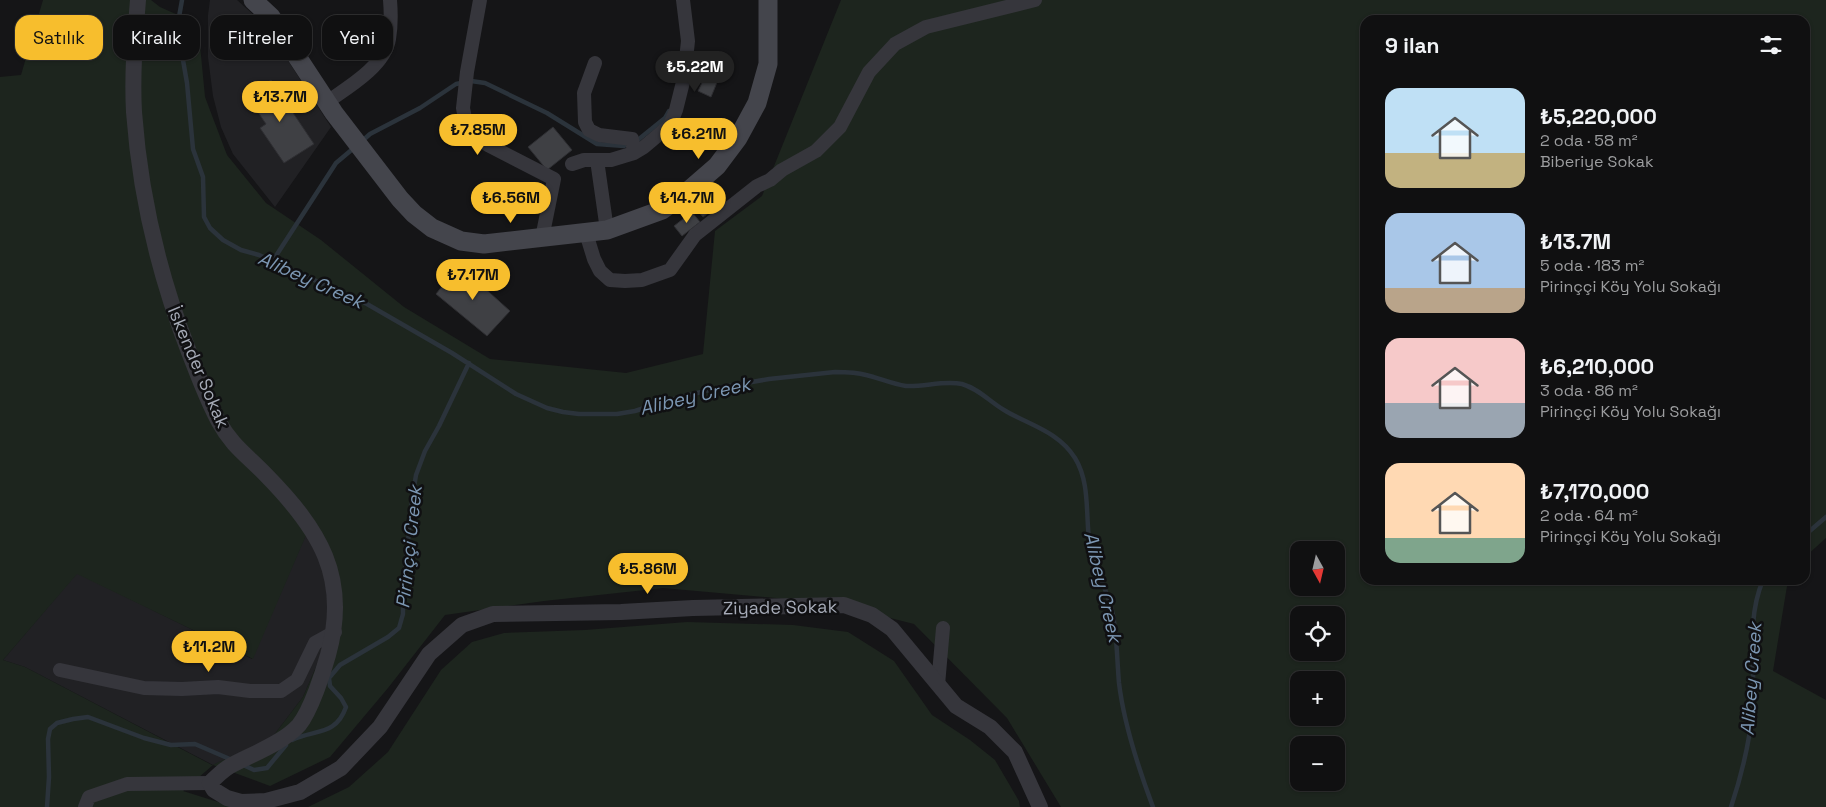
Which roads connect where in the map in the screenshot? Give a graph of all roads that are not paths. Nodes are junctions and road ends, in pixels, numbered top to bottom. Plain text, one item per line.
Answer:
1 (138, 0) edge
2 (254, 0) edge
3 (390, 0) edge
4 (480, 0) edge
5 (683, 0) edge
6 (768, 0) edge
7 (1035, 0) edge
8 (595, 63) dead end
9 (327, 102) junction
10 (634, 153) junction
11 (597, 160) junction
12 (554, 179) junction
13 (607, 230) junction
14 (586, 233) junction
15 (542, 238) junction
16 (943, 628) dead end
17 (334, 632) junction
18 (60, 670) dead end
19 (938, 685) junction
20 (210, 783) junction
21 (85, 807) edge
22 (1040, 807) edge

1 - 17 street, İskender Sokak
2 - 9 main road
3 - 9 street
4 - 12 street
5 - 10 street
6 - 13 main road
7 - 14 street
8 - 10 street
9 - 15 main road
10 - 11 street
11 - 12 street
11 - 13 street
12 - 15 street
13 - 14 main road
14 - 15 main road
16 - 19 street
17 - 18 street
17 - 20 street, İskender Sokak
19 - 20 street, Ziyade Sokak
19 - 22 street, Ziyade Sokak
20 - 21 street

